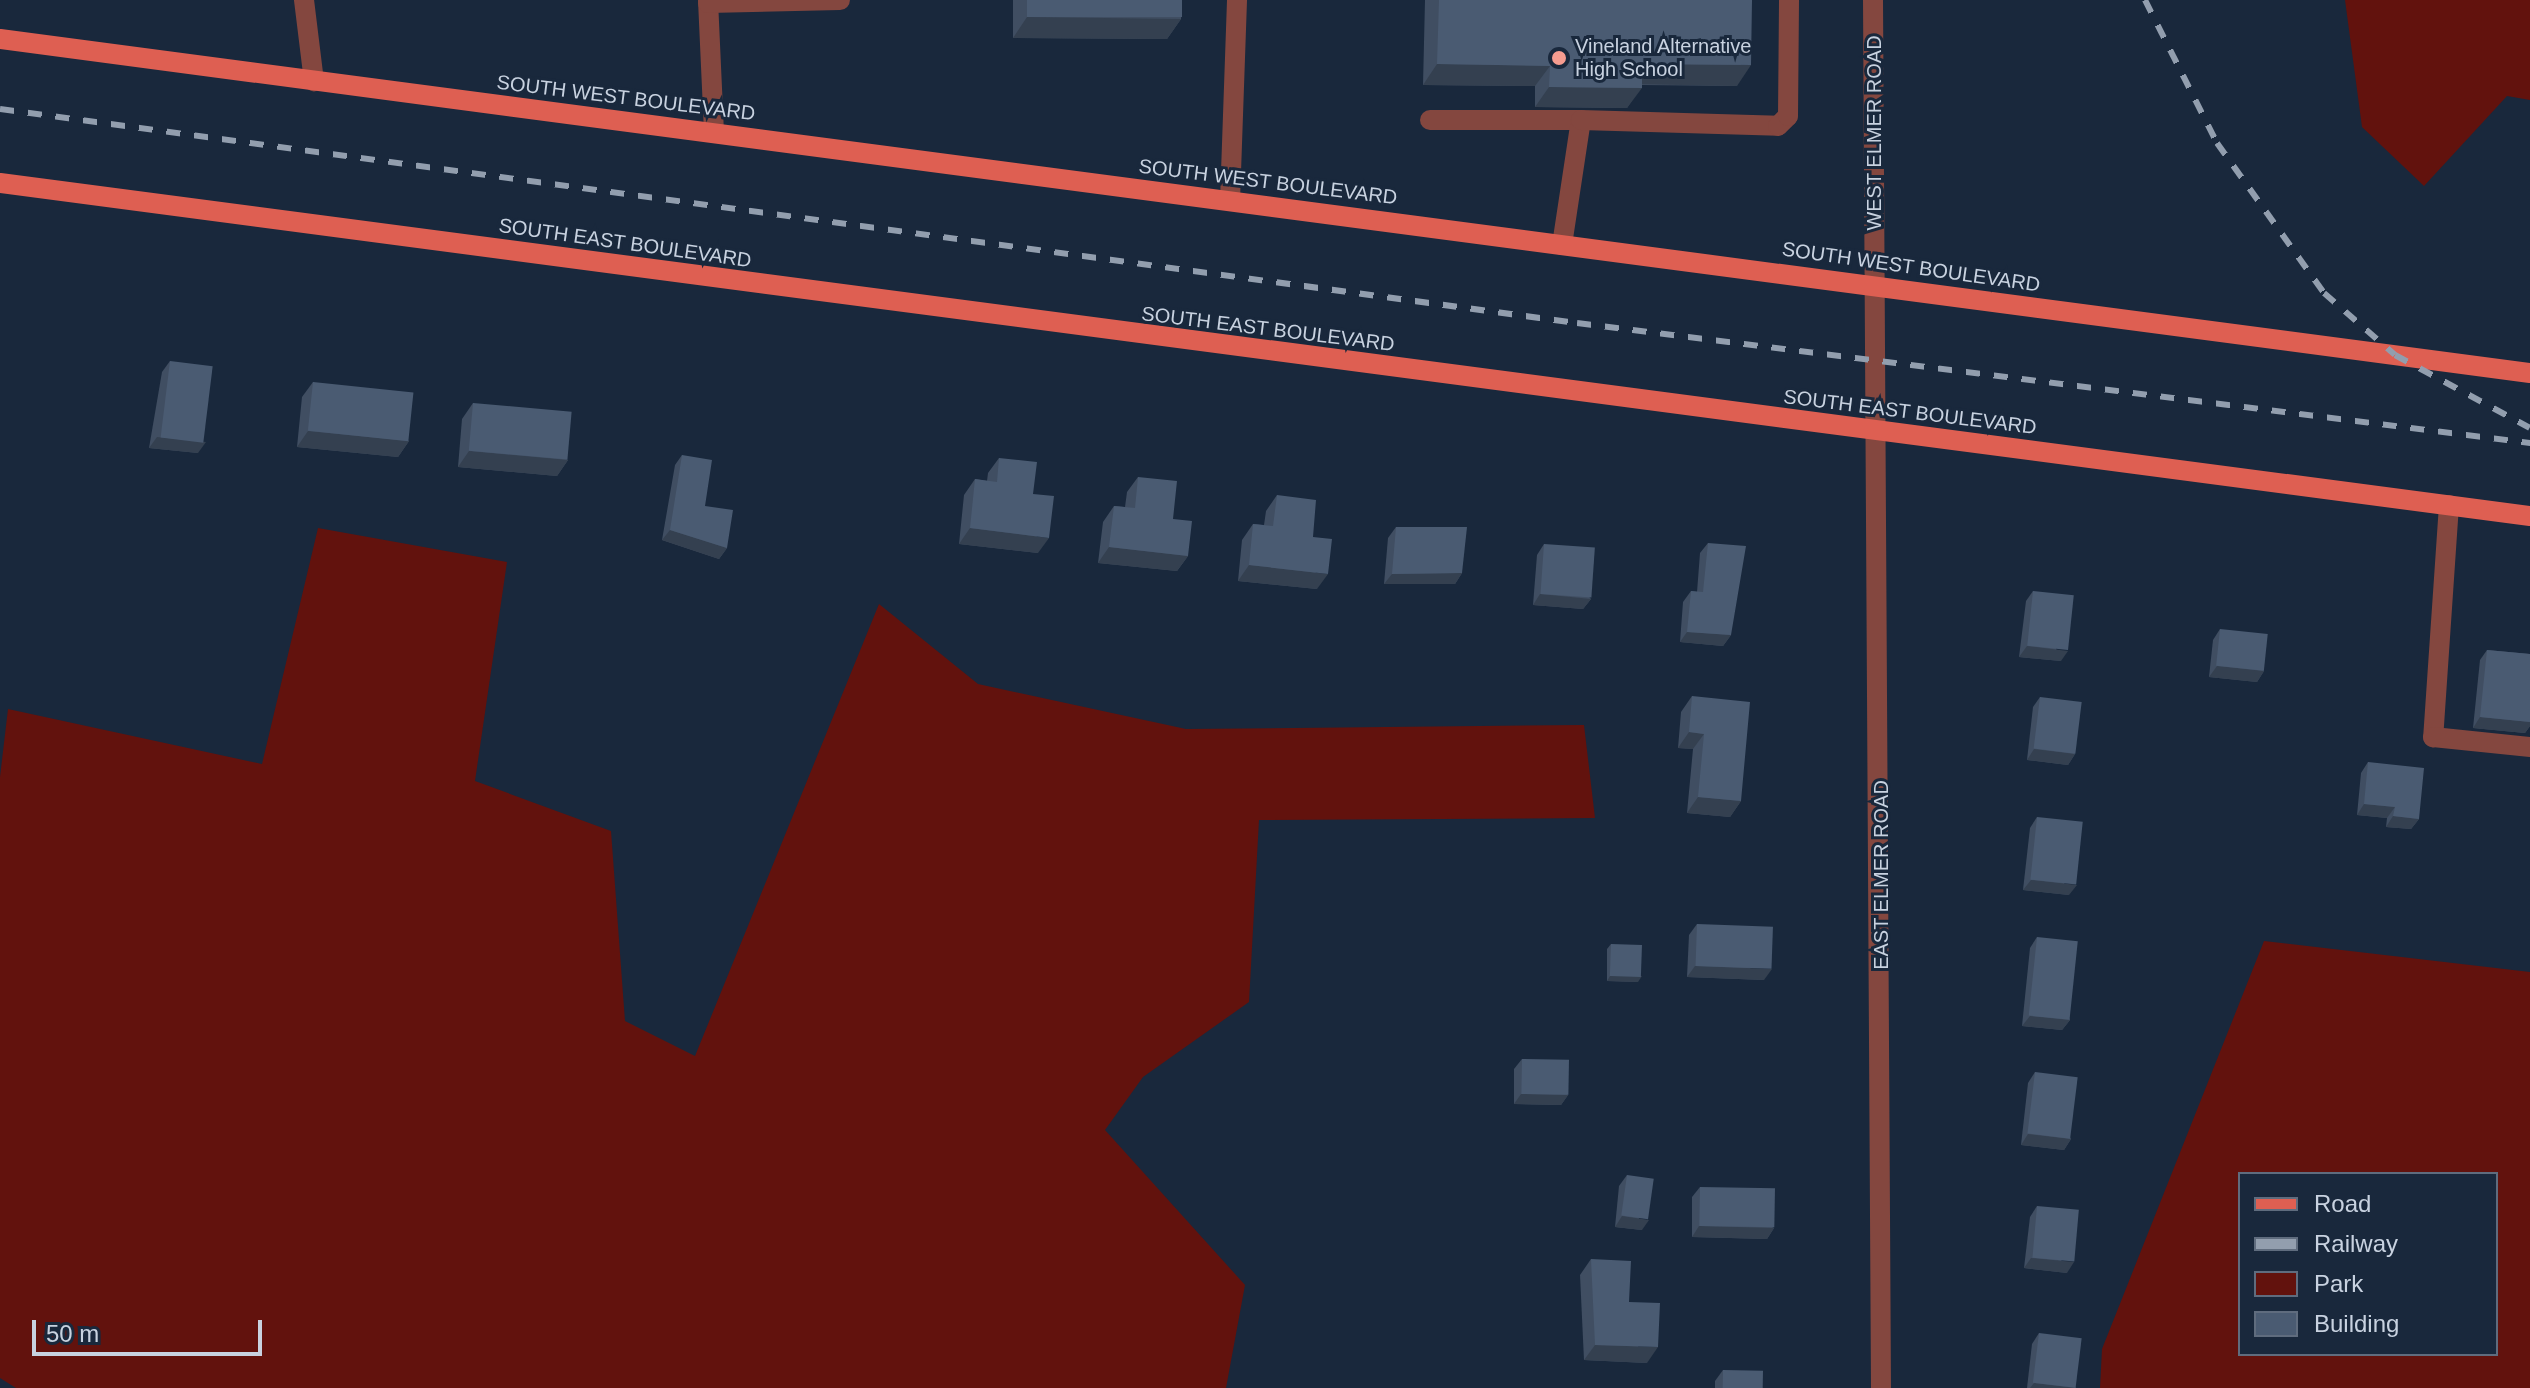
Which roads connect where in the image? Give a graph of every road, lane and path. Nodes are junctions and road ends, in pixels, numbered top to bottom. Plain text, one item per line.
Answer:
1 (304, 0) edge
2 (840, 0) edge
3 (1237, 0) edge
4 (1789, 0) edge
5 (1873, 0) edge
6 (708, 1) edge
7 (0, 39) edge
8 (314, 81) junction
9 (1430, 120) dead end
10 (1581, 120) junction
11 (714, 133) junction
12 (0, 183) edge
13 (1230, 201) junction
14 (1562, 245) junction
15 (1875, 286) junction
16 (1876, 362) joint
17 (2530, 373) edge
18 (1877, 432) junction
19 (2449, 505) junction
20 (2530, 516) edge
21 (2530, 747) edge
22 (1881, 1388) edge

1 - 8 street
2 - 6 street
3 - 13 street
4 - 10 street
5 - 15 street, WEST ELMER ROAD
6 - 11 street
7 - 8 main road, SOUTH WEST BOULEVARD
8 - 11 main road, SOUTH WEST BOULEVARD
9 - 10 street
10 - 14 street
11 - 13 main road, SOUTH WEST BOULEVARD
12 - 18 main road, SOUTH EAST BOULEVARD
13 - 14 main road, SOUTH WEST BOULEVARD
14 - 15 main road, SOUTH WEST BOULEVARD
15 - 16 street, WEST ELMER ROAD
15 - 17 main road, SOUTH WEST BOULEVARD
16 - 18 street, EAST ELMER ROAD
18 - 19 main road, SOUTH EAST BOULEVARD
18 - 22 street, EAST ELMER ROAD
19 - 20 main road, SOUTH EAST BOULEVARD
19 - 21 street

